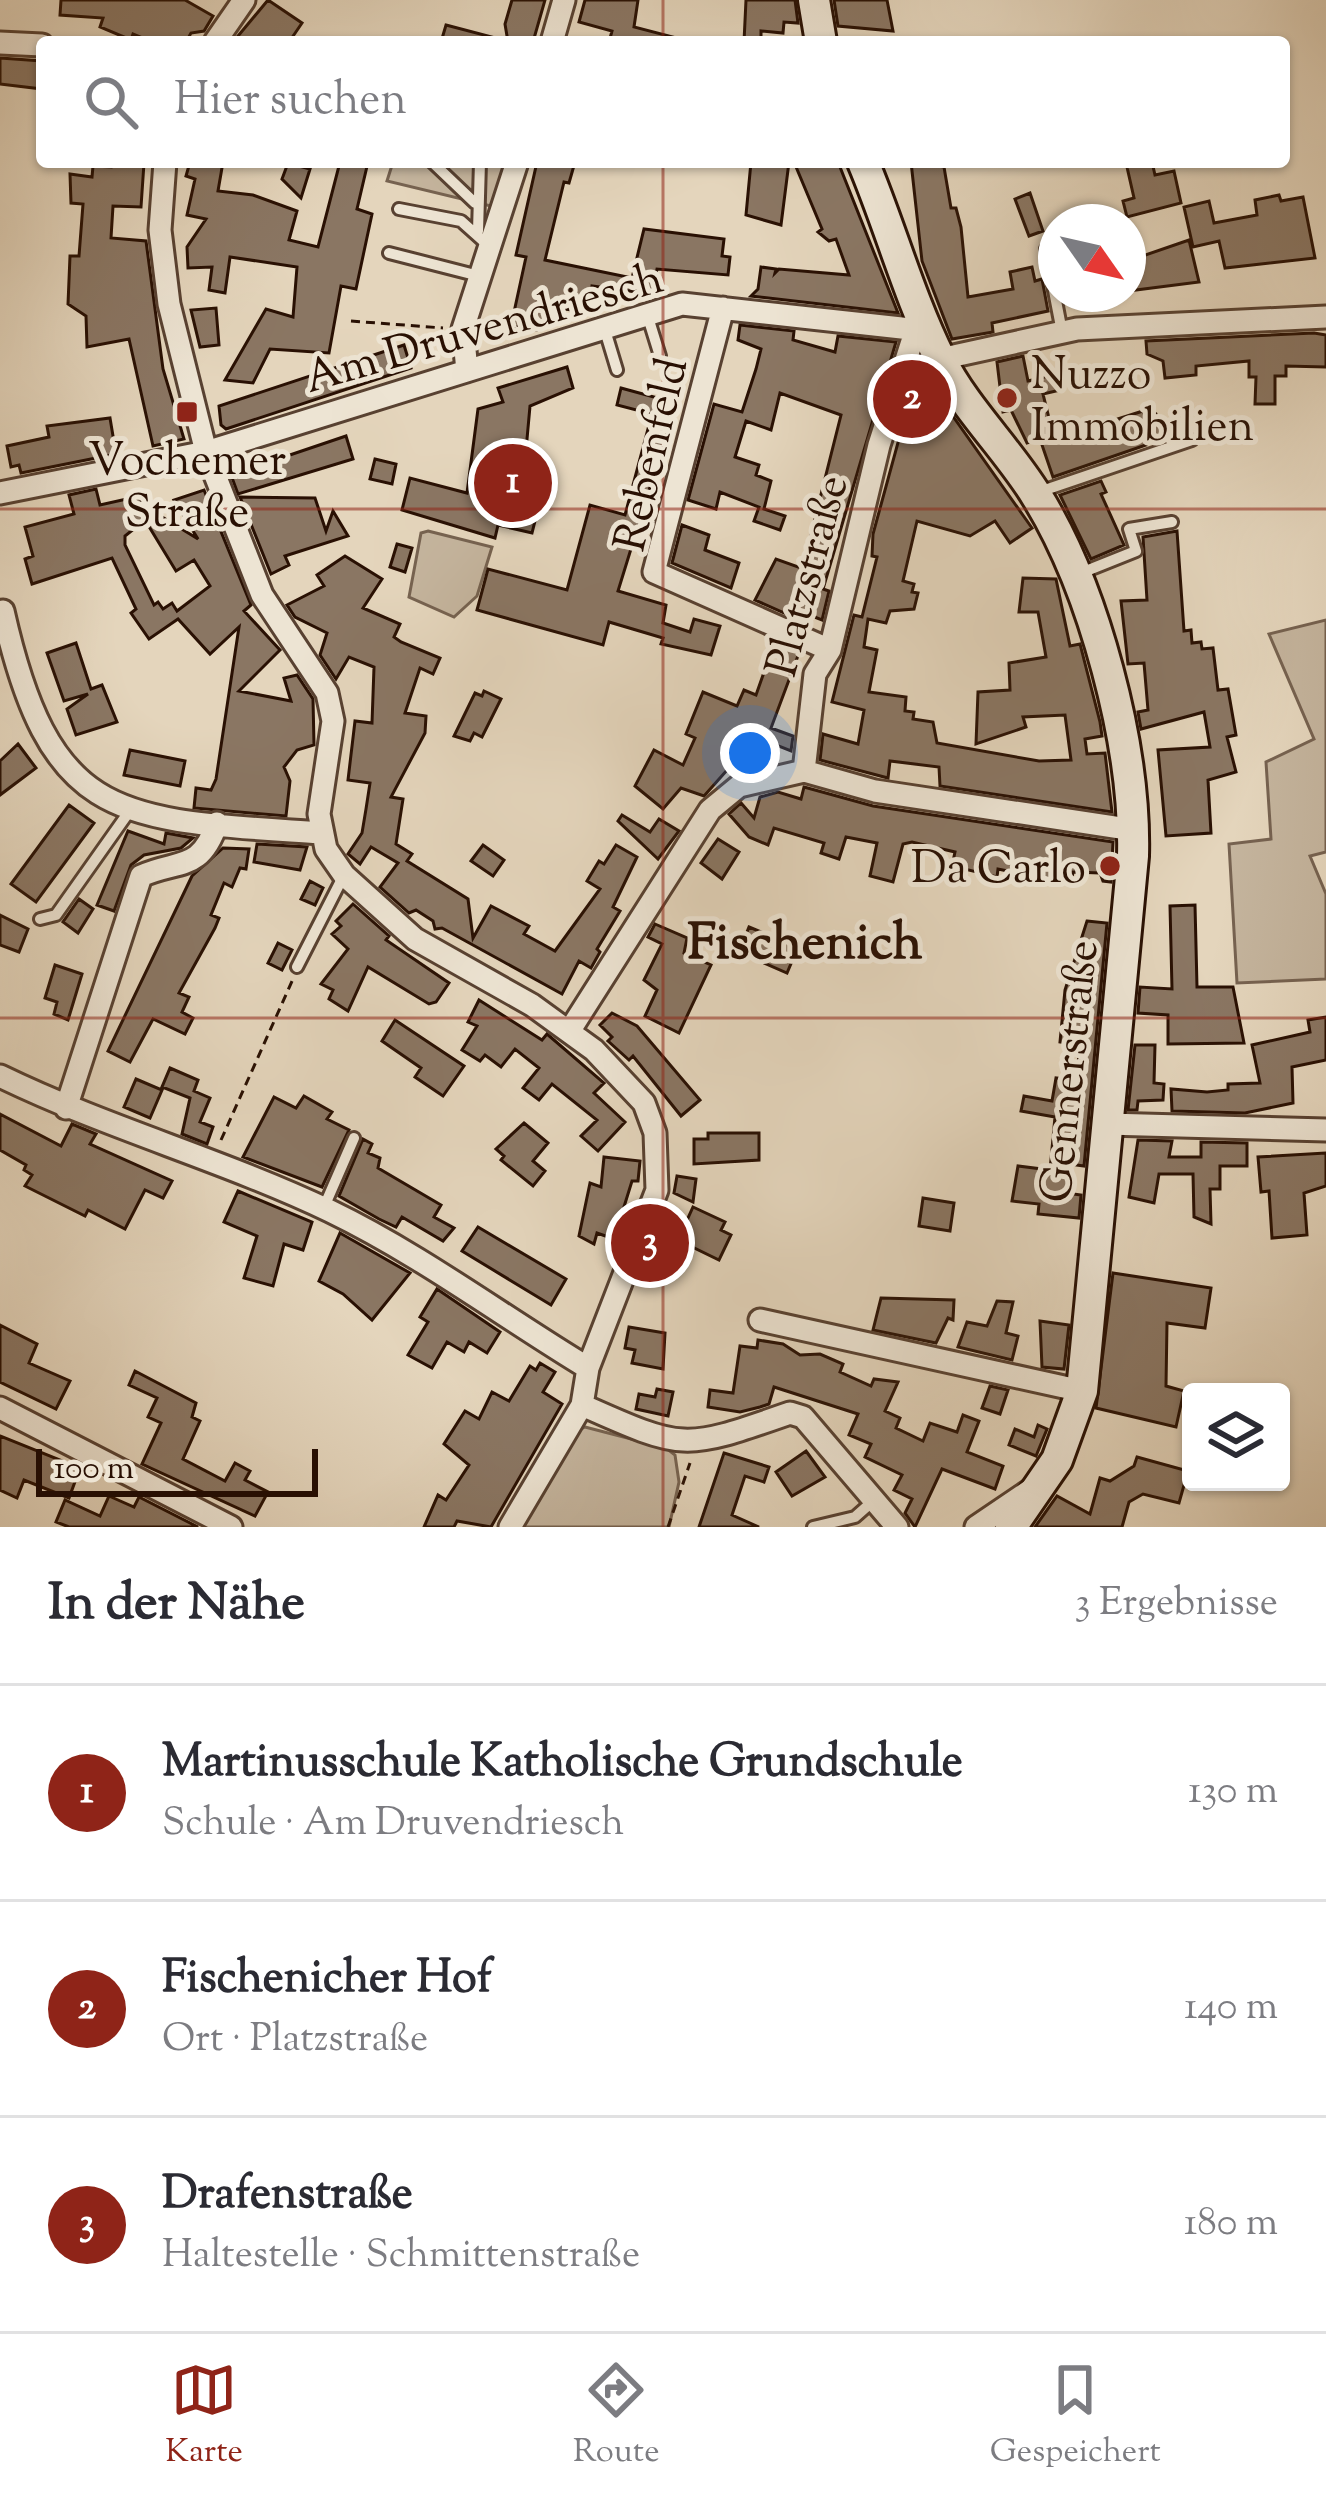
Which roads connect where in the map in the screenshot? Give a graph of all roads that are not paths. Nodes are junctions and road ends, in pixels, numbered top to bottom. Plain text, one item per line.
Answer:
1 (244, 0) edge
2 (564, 0) edge
3 (814, 0) edge
4 (219, 36) edge
5 (554, 36) edge
6 (820, 36) edge
7 (0, 43) edge
8 (36, 45) edge
9 (165, 168) edge
10 (438, 168) edge
11 (479, 168) edge
12 (515, 168) edge
13 (865, 168) edge
14 (476, 203) junction
15 (399, 209) dead end
16 (485, 240) junction
17 (389, 254) dead end
18 (479, 276) junction
19 (723, 308) junction
20 (1058, 312) edge
21 (647, 314) junction
22 (1326, 317) edge
23 (604, 327) junction
24 (1062, 332) junction
25 (928, 341) junction
26 (660, 356) dead end
27 (617, 370) dead end
28 (467, 371) junction
29 (1192, 440) dead end
30 (206, 452) junction
31 (0, 493) edge
32 (1035, 493) junction
33 (1172, 522) dead end
34 (1073, 576) junction
35 (1, 608) edge
36 (830, 650) junction
37 (794, 773) junction
38 (131, 809) junction
39 (217, 824) junction
40 (1134, 830) junction
41 (319, 833) junction
42 (344, 875) junction
43 (40, 919) dead end
44 (297, 967) road end
45 (570, 1030) junction
46 (0, 1076) edge
47 (66, 1108) junction
48 (1107, 1124) junction
49 (1326, 1130) edge
50 (354, 1138) dead end
51 (324, 1208) junction
52 (760, 1320) dead end
53 (588, 1368) junction
54 (1082, 1391) junction
55 (582, 1406) junction
56 (0, 1408) edge
57 (1042, 1487) junction
58 (872, 1502) junction
59 (231, 1527) edge
60 (510, 1527) edge
61 (814, 1527) edge
62 (897, 1527) edge
63 (976, 1527) edge
64 (1011, 1527) edge

1 - 4 street
2 - 5 street
3 - 6 street
7 - 8 street
9 - 30 street
10 - 14 lane
11 - 14 lane
12 - 16 street
13 - 25 street, Gennerstraße
14 - 16 lane
15 - 16 lane
16 - 18 street
17 - 18 lane
18 - 28 street
19 - 21 street, Am Druvendriesch
19 - 25 street, Am Druvendriesch
19 - 36 street, Rebenfeld
20 - 24 lane
21 - 23 street, Am Druvendriesch
21 - 26 lane
22 - 24 street, Am Druvendriesch
23 - 27 lane
23 - 28 street, Am Druvendriesch
24 - 25 street, Am Druvendriesch
25 - 32 street, Gennerstraße
25 - 36 street, Platzstraße
28 - 30 street, Am Druvendriesch
29 - 32 lane
30 - 31 street
30 - 41 street
32 - 34 street, Gennerstraße
33 - 34 lane
34 - 40 street, Gennerstraße
35 - 38 street
36 - 37 street, Platzstraße
37 - 40 street
37 - 45 street
38 - 39 street
38 - 43 lane
39 - 41 street
39 - 47 street
40 - 48 street, Gennerstraße
41 - 42 street
42 - 44 lane
42 - 45 street
45 - 53 street
46 - 47 street
47 - 51 street
48 - 49 street
48 - 54 street, Gennerstraße
50 - 51 lane
51 - 53 street
52 - 54 street
53 - 55 street
54 - 57 street, Gennerstraße
55 - 58 street
55 - 60 street
56 - 59 street
57 - 63 street
57 - 64 street, Gennerstraße
58 - 61 lane
58 - 62 street

